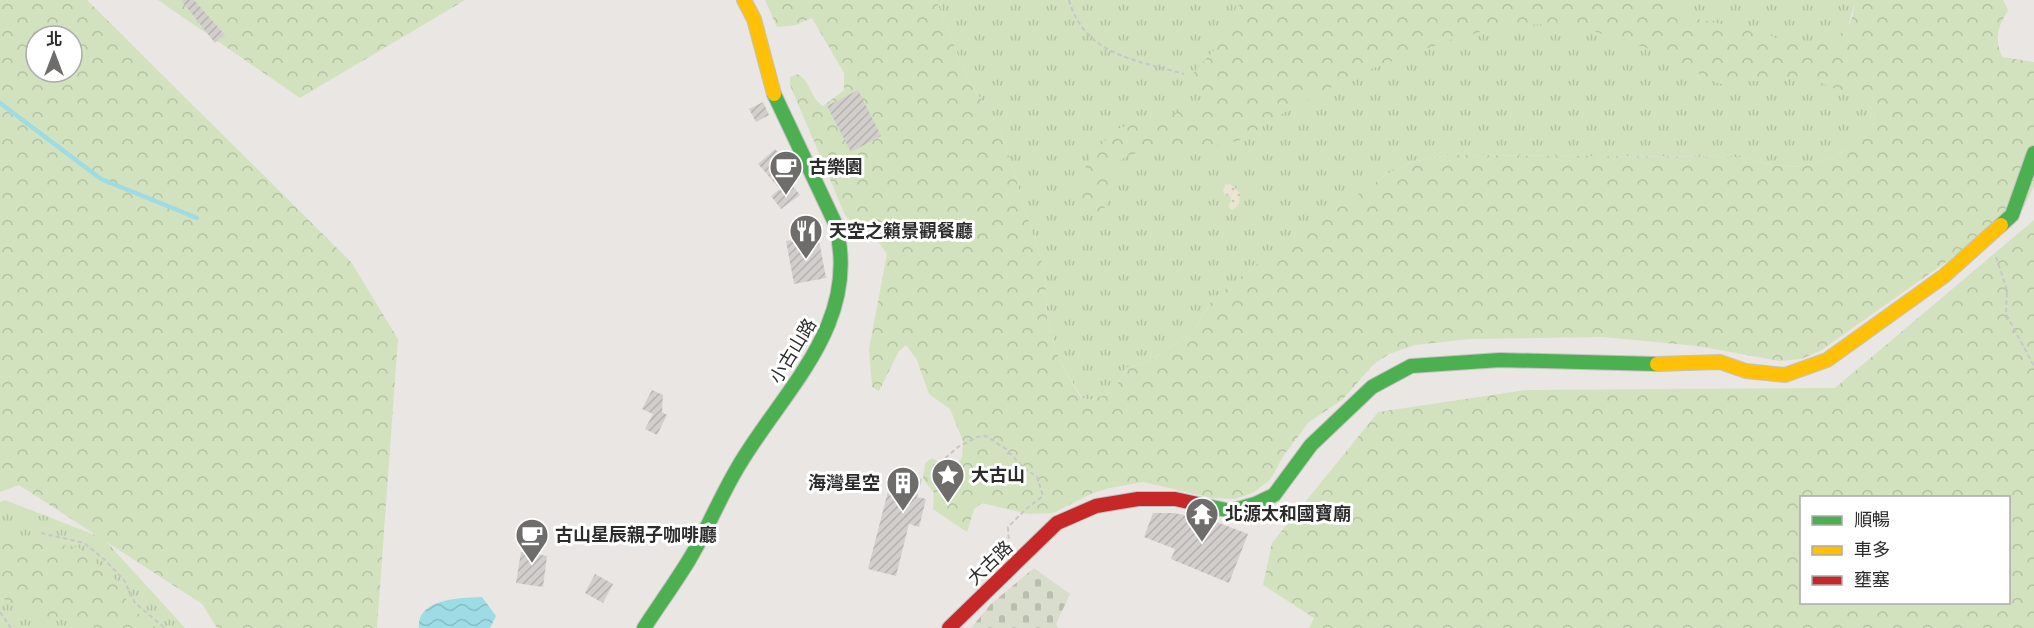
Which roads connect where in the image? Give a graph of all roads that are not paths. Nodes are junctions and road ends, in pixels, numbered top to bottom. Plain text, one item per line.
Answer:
1 (744, 0) edge
2 (2034, 153) edge
3 (644, 628) edge
4 (949, 628) edge

1 - 3 street, 小古山路
2 - 4 street, 大古路

